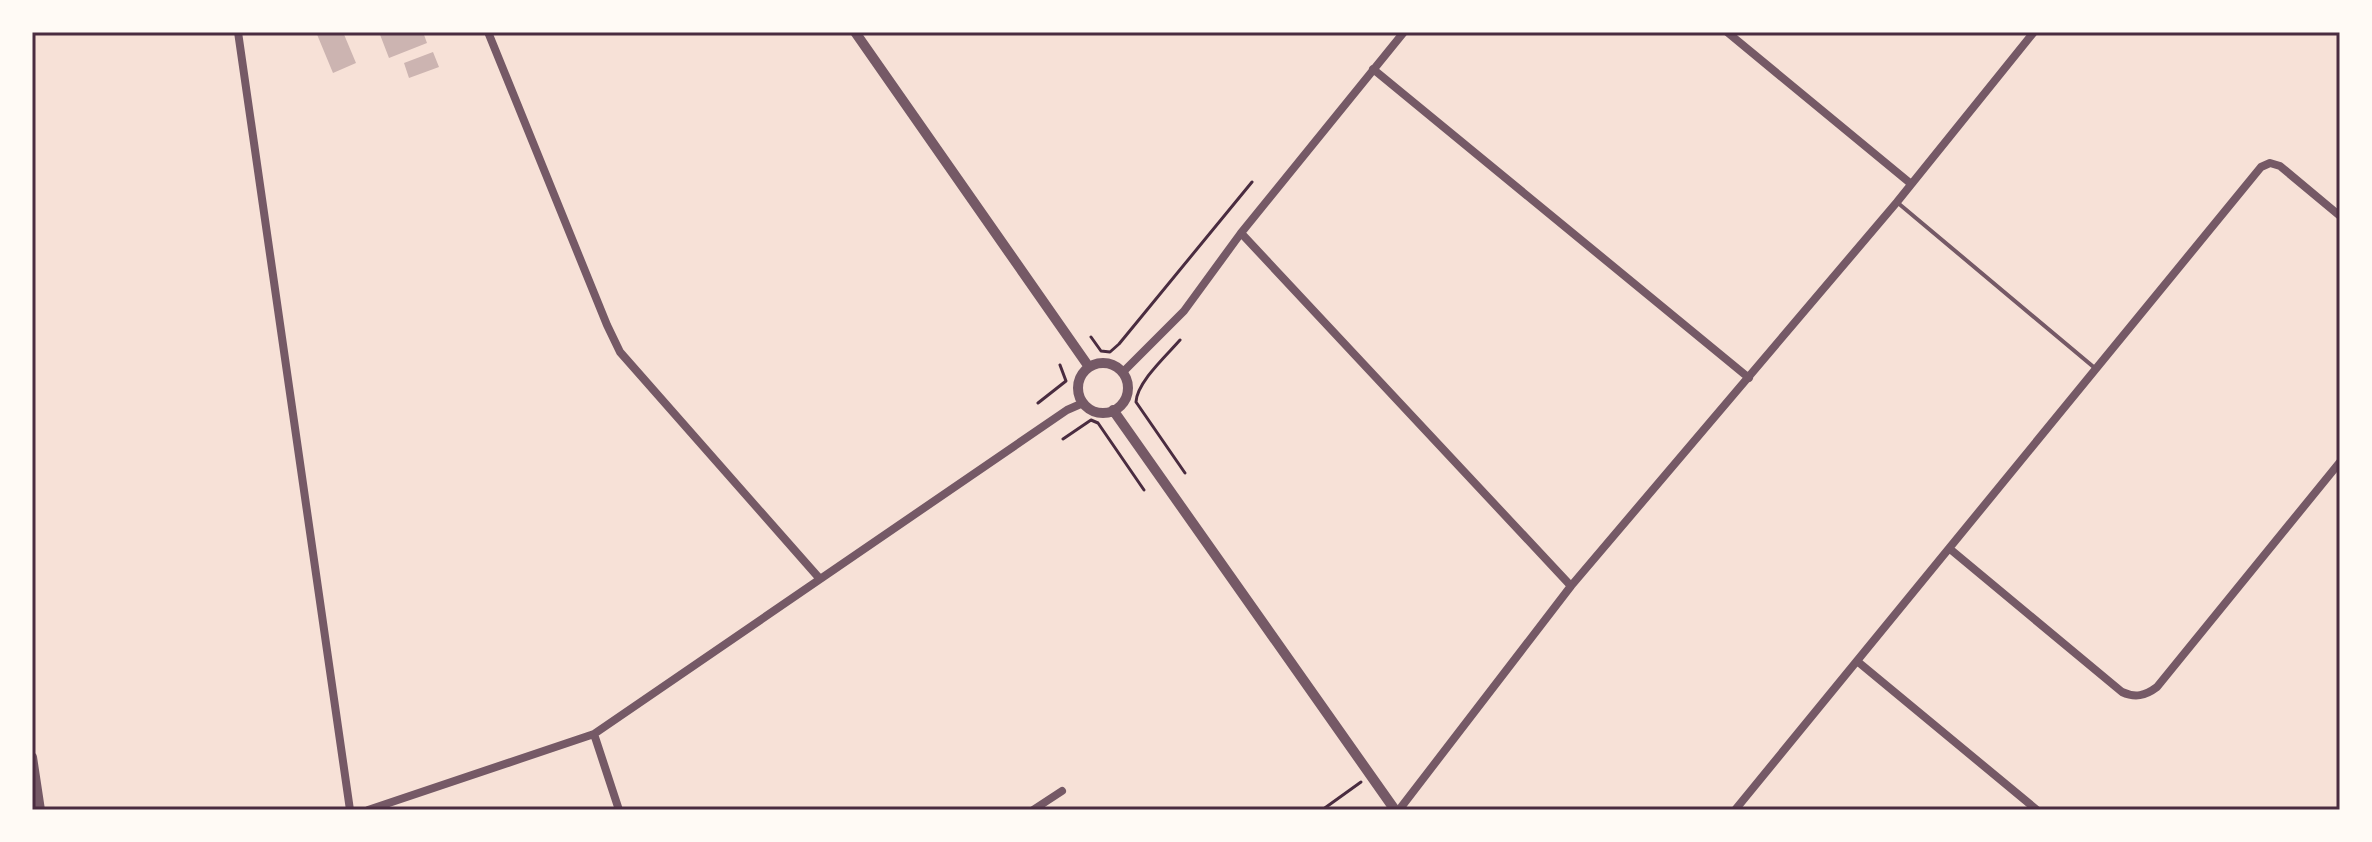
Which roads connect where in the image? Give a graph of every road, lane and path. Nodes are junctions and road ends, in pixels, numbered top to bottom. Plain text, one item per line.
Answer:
1 (238, 32) edge
2 (488, 32) edge
3 (855, 32) edge
4 (1404, 32) edge
5 (1727, 32) edge
6 (2034, 32) edge
7 (1373, 69) junction
8 (1252, 182) dead end
9 (1910, 183) junction
10 (1897, 202) junction
11 (2340, 216) edge
12 (1241, 233) junction
13 (1091, 337) dead end
14 (1180, 340) dead end
15 (1060, 365) dead end
16 (1089, 367) junction
17 (2096, 369) junction
18 (1123, 372) junction
19 (1749, 378) junction
20 (1038, 403) dead end
21 (1083, 403) junction
22 (1113, 410) junction
23 (1063, 439) dead end
24 (2340, 462) edge
25 (1185, 473) dead end
26 (1144, 490) dead end
27 (1950, 549) junction
28 (820, 579) junction
29 (1571, 586) junction
30 (1857, 661) junction
31 (594, 734) junction
32 (32, 757) edge
33 (1370, 775) junction
34 (1062, 791) dead end
35 (1039, 808) edge
36 (40, 810) edge
37 (350, 810) edge
38 (368, 810) edge
39 (619, 810) edge
40 (1322, 810) edge
41 (1397, 810) edge
42 (1735, 810) edge
43 (2037, 810) edge

1 - 37 street
2 - 28 street
3 - 16 street
4 - 7 street
5 - 9 street
6 - 9 street
7 - 12 street
7 - 19 street
8 - 13 path
9 - 10 street
10 - 17 lane
10 - 19 street
11 - 17 street
12 - 18 street
12 - 29 street
14 - 25 path
15 - 20 path
16 - 18 street
16 - 21 street
17 - 27 street
18 - 22 street
19 - 29 street
21 - 22 street
21 - 28 street
22 - 33 street
23 - 26 path
24 - 27 street
27 - 30 street
28 - 31 street
29 - 41 street
30 - 42 street
30 - 43 street
31 - 38 street
31 - 39 street
32 - 36 street
33 - 40 path
33 - 41 street
34 - 35 street

